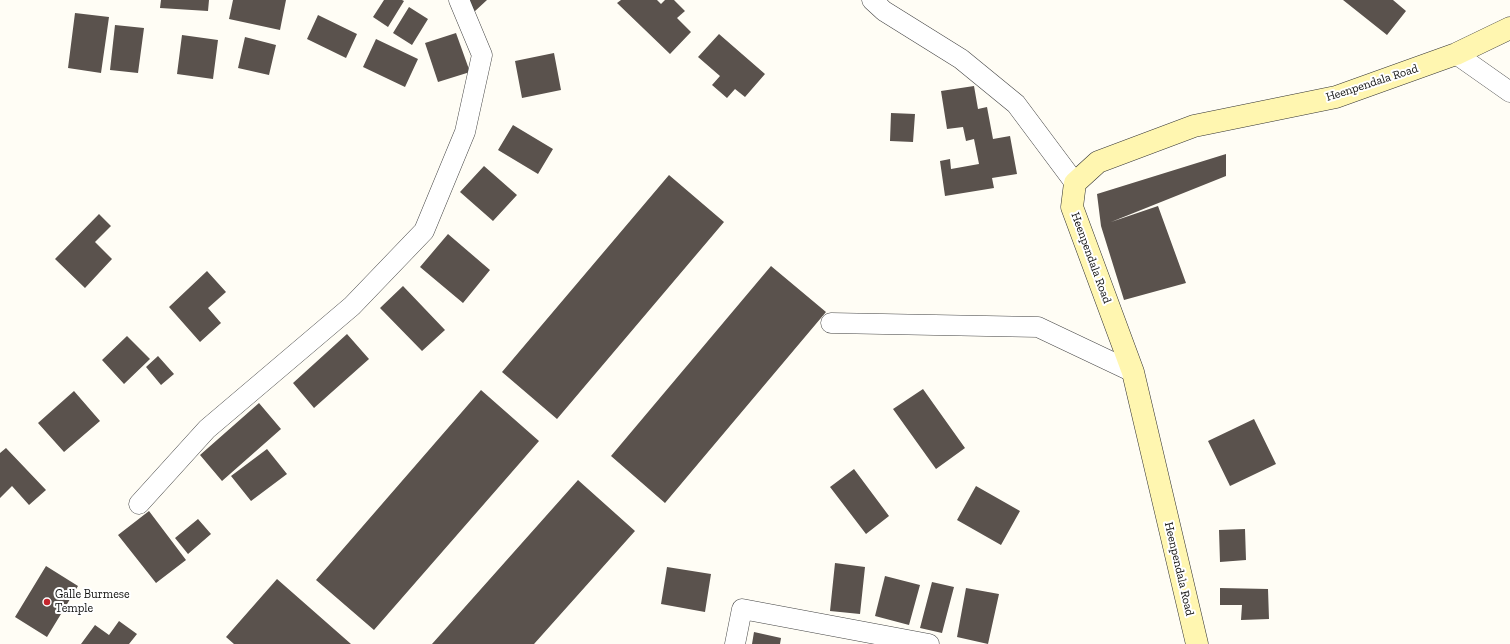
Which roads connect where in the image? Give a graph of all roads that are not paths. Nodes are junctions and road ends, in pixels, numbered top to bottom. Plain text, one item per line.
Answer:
1 (459, 0) edge
2 (872, 0) edge
3 (1510, 28) edge
4 (1456, 54) junction
5 (1510, 92) edge
6 (1075, 183) junction
7 (831, 323) dead end
8 (1133, 372) junction
9 (139, 504) dead end
10 (735, 644) edge
11 (929, 644) edge
12 (1197, 644) edge

1 - 9 street
2 - 6 street
3 - 4 street, Heenpendala Road
4 - 5 street
4 - 6 street, Heenpendala Road
6 - 8 street, Heenpendala Road
7 - 8 street
8 - 12 street, Heenpendala Road
10 - 11 street

